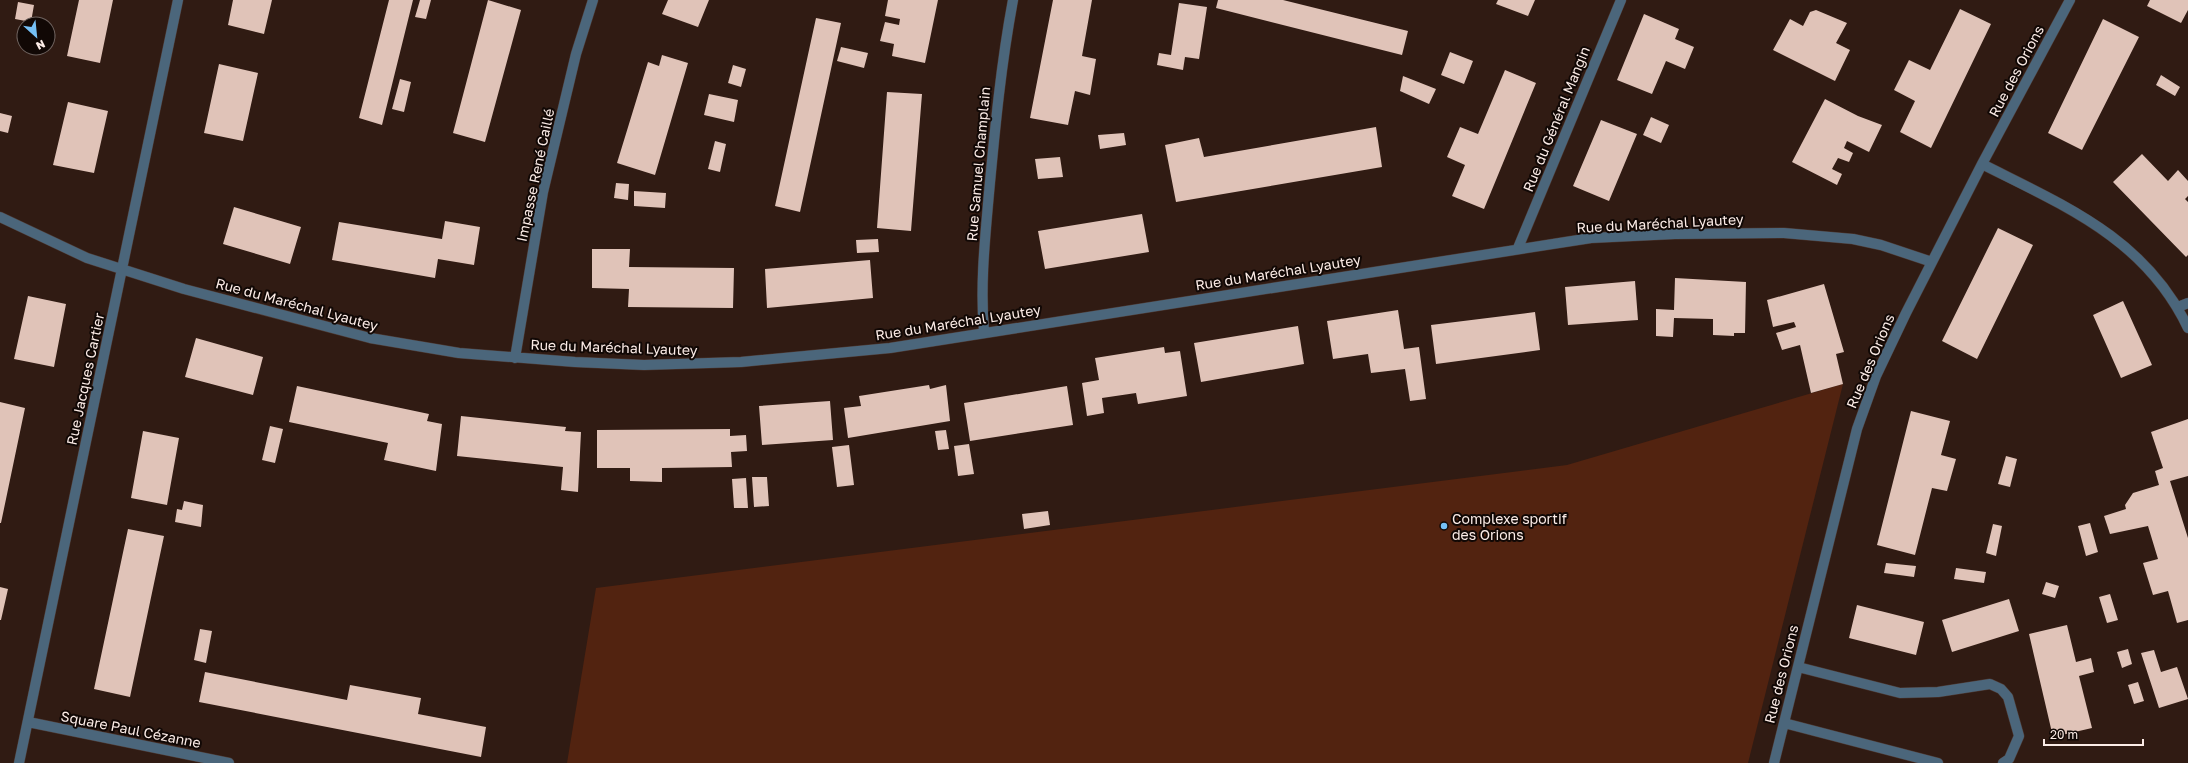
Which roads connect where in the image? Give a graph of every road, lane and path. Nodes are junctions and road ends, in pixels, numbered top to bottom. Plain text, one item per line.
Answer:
1 (178, 0) edge
2 (593, 0) edge
3 (1013, 0) edge
4 (1621, 0) edge
5 (2070, 0) edge
6 (1982, 164) junction
7 (0, 218) edge
8 (1518, 248) junction
9 (1932, 262) junction
10 (121, 269) junction
11 (2188, 303) edge
12 (2178, 308) junction
13 (2188, 328) edge
14 (984, 332) junction
15 (515, 358) junction
16 (1798, 667) junction
17 (28, 722) junction
18 (1784, 723) junction
19 (19, 763) edge
20 (229, 763) edge
21 (1774, 763) edge
22 (1938, 763) edge
23 (2003, 763) edge

1 - 10 street, Rue Jacques Cartier
2 - 15 street, Impasse René Caillé
3 - 14 street, Rue Samuel Champlain
4 - 8 street, Rue du Général Mangin
5 - 6 street, Rue des Orions
6 - 9 street, Rue des Orions
6 - 12 street
7 - 10 street, Rue du Maréchal Lyautey
8 - 9 street, Rue du Maréchal Lyautey
8 - 14 street, Rue du Maréchal Lyautey
9 - 16 street, Rue des Orions
10 - 15 street, Rue du Maréchal Lyautey
10 - 17 street, Rue Jacques Cartier
11 - 12 street
12 - 13 street
14 - 15 street, Rue du Maréchal Lyautey
16 - 18 street, Rue des Orions
16 - 23 street
17 - 19 street, Rue Jacques Cartier
17 - 20 street, Square Paul Cézanne
18 - 21 street, Rue des Orions
18 - 22 street

